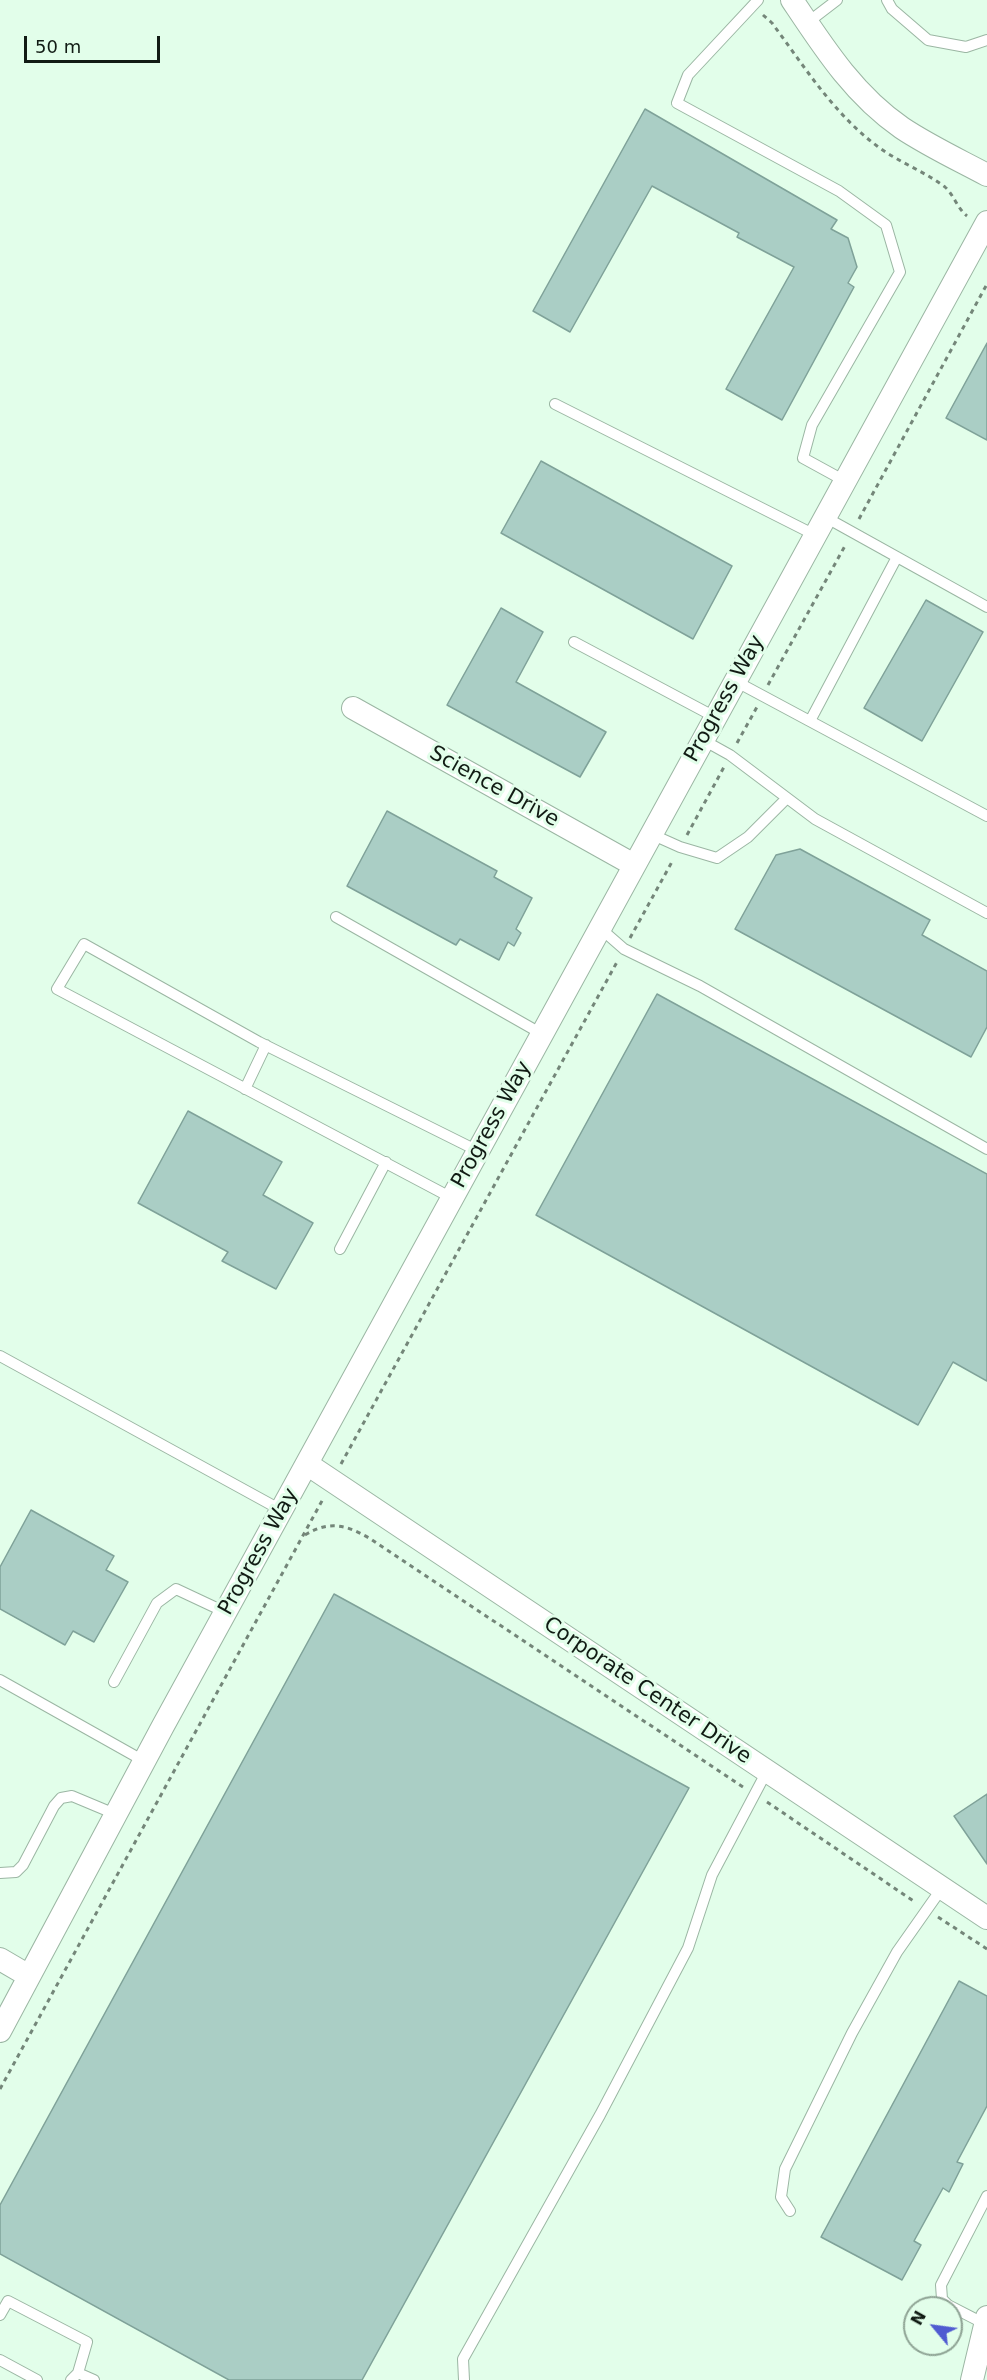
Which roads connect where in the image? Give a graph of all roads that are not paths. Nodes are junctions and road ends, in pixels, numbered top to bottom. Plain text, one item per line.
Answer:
1 (758, 0) edge
2 (792, 0) edge
3 (837, 0) edge
4 (887, 0) edge
5 (807, 23) junction
6 (987, 40) edge
7 (987, 175) edge
8 (987, 222) edge
9 (555, 404) dead end
10 (845, 481) junction
11 (820, 526) junction
12 (897, 557) junction
13 (987, 607) edge
14 (574, 642) dead end
15 (735, 681) junction
16 (353, 708) dead end
17 (716, 717) junction
18 (810, 721) junction
19 (703, 740) junction
20 (787, 798) junction
21 (987, 816) edge
22 (651, 834) junction
23 (634, 865) junction
24 (987, 913) edge
25 (336, 917) dead end
26 (600, 928) junction
27 (542, 1034) junction
28 (266, 1045) junction
29 (245, 1089) junction
30 (987, 1149) edge
31 (478, 1151) junction
32 (386, 1162) junction
33 (452, 1198) junction
34 (340, 1249) dead end
35 (0, 1356) edge
36 (307, 1464) junction
37 (281, 1510) junction
38 (225, 1612) junction
39 (0, 1680) edge
40 (114, 1682) dead end
41 (144, 1761) junction
42 (767, 1771) junction
43 (115, 1814) junction
44 (0, 1873) edge
45 (942, 1888) junction
46 (987, 1918) edge
47 (0, 1959) edge
48 (29, 1976) junction
49 (0, 2031) edge
50 (987, 2196) edge
51 (790, 2211) dead end
52 (0, 2315) edge
53 (986, 2320) edge
54 (0, 2360) edge
55 (75, 2376) edge
56 (37, 2380) edge
57 (94, 2380) edge
58 (464, 2380) edge
59 (972, 2380) edge

1 - 10 lane
2 - 5 street
3 - 5 lane
4 - 6 lane
5 - 7 street
8 - 10 street, Progress Way
9 - 11 lane
10 - 11 street, Progress Way
11 - 12 lane
11 - 15 street, Progress Way
12 - 13 lane
12 - 18 lane
14 - 17 lane
15 - 17 street, Progress Way
15 - 18 lane
16 - 23 street, Science Drive
17 - 19 street, Progress Way
18 - 21 lane
19 - 20 lane
19 - 22 street, Progress Way
20 - 22 lane
20 - 24 lane
22 - 23 street, Progress Way
23 - 26 street, Progress Way
25 - 27 lane
26 - 27 street, Progress Way
26 - 30 lane
27 - 31 street, Progress Way
28 - 29 lane
28 - 29 lane
28 - 31 lane
29 - 32 lane
31 - 33 street, Progress Way
32 - 33 lane
32 - 34 lane
33 - 36 street, Progress Way
35 - 37 lane
36 - 37 street, Progress Way
36 - 42 street, Corporate Center Drive
37 - 38 street, Progress Way
38 - 40 lane
38 - 41 street, Progress Way
39 - 41 lane
41 - 43 street, Progress Way
42 - 45 street, Corporate Center Drive
42 - 58 lane
43 - 44 lane
43 - 48 street, Progress Way
45 - 46 street, Corporate Center Drive
45 - 51 lane
47 - 48 street
48 - 49 street, Progress Way
50 - 53 lane
52 - 55 lane
53 - 59 street
54 - 56 lane
55 - 57 lane

